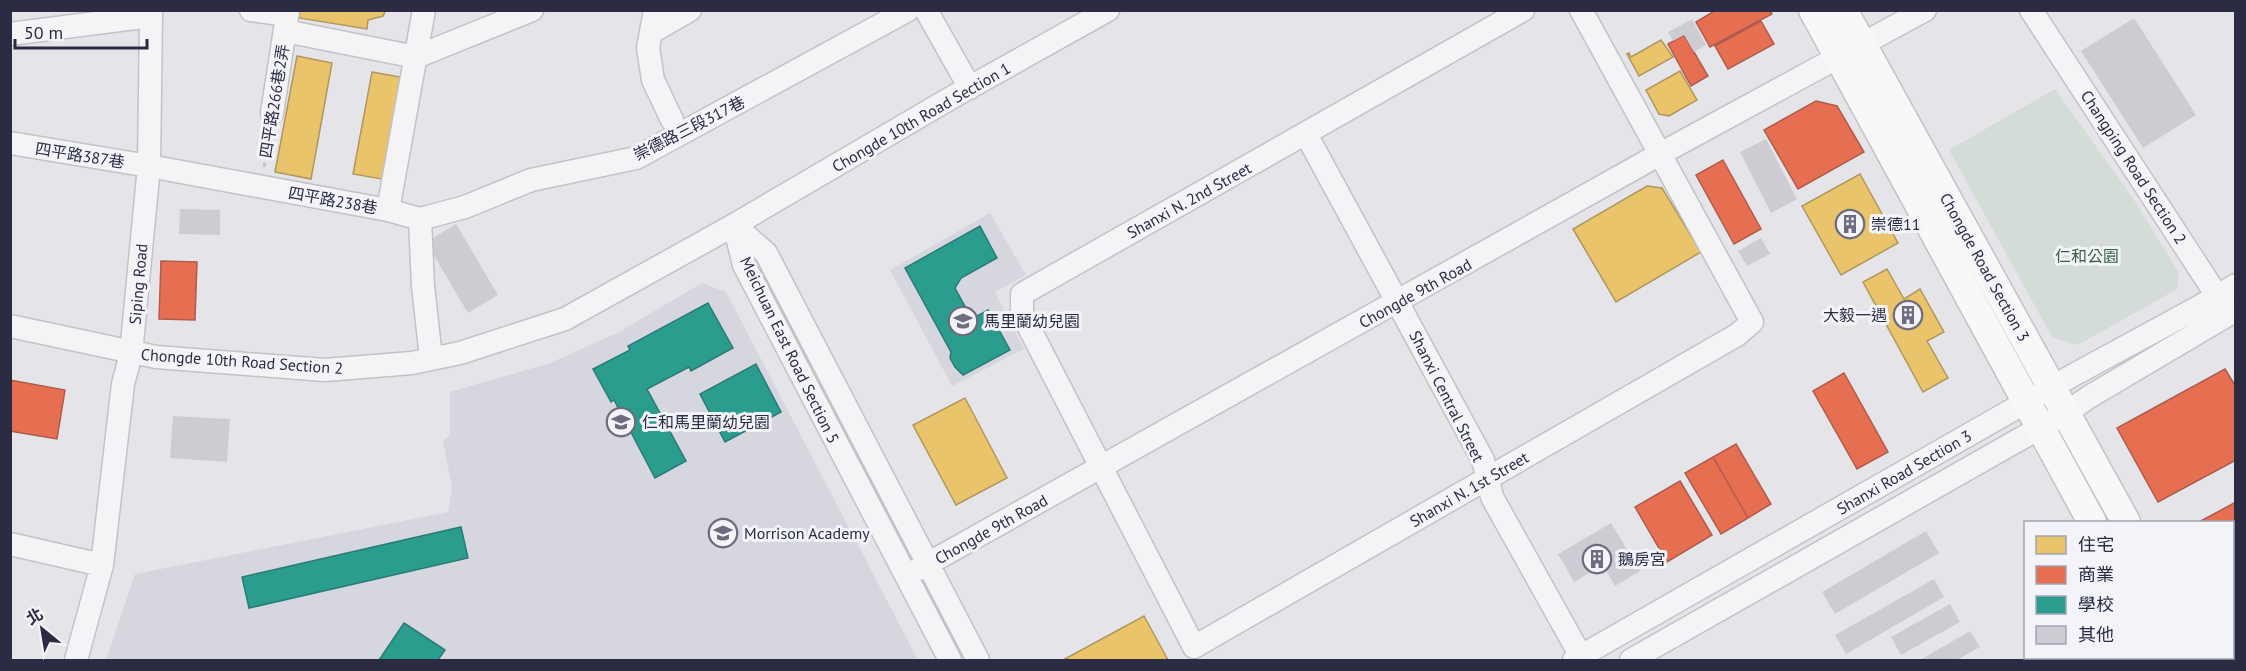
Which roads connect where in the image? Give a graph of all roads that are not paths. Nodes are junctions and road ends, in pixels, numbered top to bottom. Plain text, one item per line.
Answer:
1 (251, 10) edge
2 (424, 10) edge
3 (532, 10) edge
4 (690, 10) edge
5 (909, 10) edge
6 (926, 10) edge
7 (1108, 10) edge
8 (1523, 10) edge
9 (1581, 10) edge
10 (1813, 10) edge
11 (1843, 10) edge
12 (1925, 10) edge
13 (2031, 10) edge
14 (150, 12) edge
15 (287, 19) edge
16 (653, 21) edge
17 (10, 34) edge
18 (1851, 52) junction
19 (416, 57) junction
20 (970, 88) junction
21 (272, 113) road end
22 (672, 120) dead end
23 (1306, 134) junction
24 (10, 143) edge
25 (1660, 154) junction
26 (149, 166) junction
27 (388, 210) junction
28 (420, 219) junction
29 (734, 225) junction
30 (1398, 302) junction
31 (2230, 306) edge
32 (10, 326) edge
33 (131, 354) junction
34 (431, 358) junction
35 (2051, 387) junction
36 (2026, 401) junction
37 (2066, 413) junction
38 (2041, 427) junction
39 (1101, 468) junction
40 (1486, 480) junction
41 (2091, 521) edge
42 (2125, 521) edge
43 (10, 544) edge
44 (102, 565) junction
45 (928, 565) junction
46 (906, 576) junction
47 (1579, 659) edge
48 (76, 660) edge
49 (950, 660) edge
50 (978, 660) edge
51 (1631, 660) edge

1 - 15 street
2 - 19 street, 四平路238巷
3 - 19 street
4 - 16 street
5 - 28 street, 崇德路三段317巷
6 - 20 street
7 - 20 street, Chongde 10th Road Section 1
8 - 23 street, Shanxi N. 2nd Street
9 - 25 street
10 - 18 main road, Chongde Road Section 3
11 - 18 main road, Chongde Road Section 3
12 - 18 street, Chongde 9th Road
13 - 31 street, Changping Road Section 2
14 - 17 street
14 - 26 street, Siping Road
15 - 19 street
15 - 21 street, 四平路266巷2弄
16 - 22 street
18 - 25 street, Chongde 9th Road
18 - 35 main road, Chongde Road Section 3
18 - 36 main road, Chongde Road Section 3
19 - 27 street, 四平路238巷
20 - 29 street, Chongde 10th Road Section 1
23 - 30 street, Shanxi Central Street
23 - 39 street, Shanxi N. 2nd Street
24 - 26 street, 四平路387巷
25 - 30 street, Chongde 9th Road
25 - 40 street, Shanxi N. 1st Street
26 - 27 street, 四平路238巷
26 - 33 street, Siping Road
27 - 28 street
28 - 34 street
29 - 34 street, Chongde 10th Road Section 2
29 - 45 street, Meichuan East Road Section 5
29 - 46 street, Meichuan East Road Section 5
30 - 39 street, Chongde 9th Road
30 - 40 street, Shanxi Central Street
31 - 35 street, Shanxi Road Section 3
31 - 37 street, Shanxi Road Section 3
32 - 33 street, Chongde 10th Road Section 2
33 - 34 street, Chongde 10th Road Section 2
33 - 44 street, Siping Road
35 - 36 street, Shanxi Road Section 3
35 - 37 main road, Chongde Road Section 3
36 - 38 main road, Chongde Road Section 3
36 - 47 street, Shanxi Road Section 3
37 - 38 street, Shanxi Road Section 3
37 - 42 main road, Chongde Road Section 3
38 - 41 main road, Chongde Road Section 3
38 - 51 street, Shanxi Road Section 3
39 - 40 street, Shanxi N. 1st Street
39 - 45 street, Chongde 9th Road
40 - 47 street, Shanxi Central Street
43 - 44 street
44 - 48 street, Siping Road
45 - 46 street, Chongde 9th Road
45 - 50 street, Meichuan East Road Section 5
46 - 49 street, Meichuan East Road Section 5

